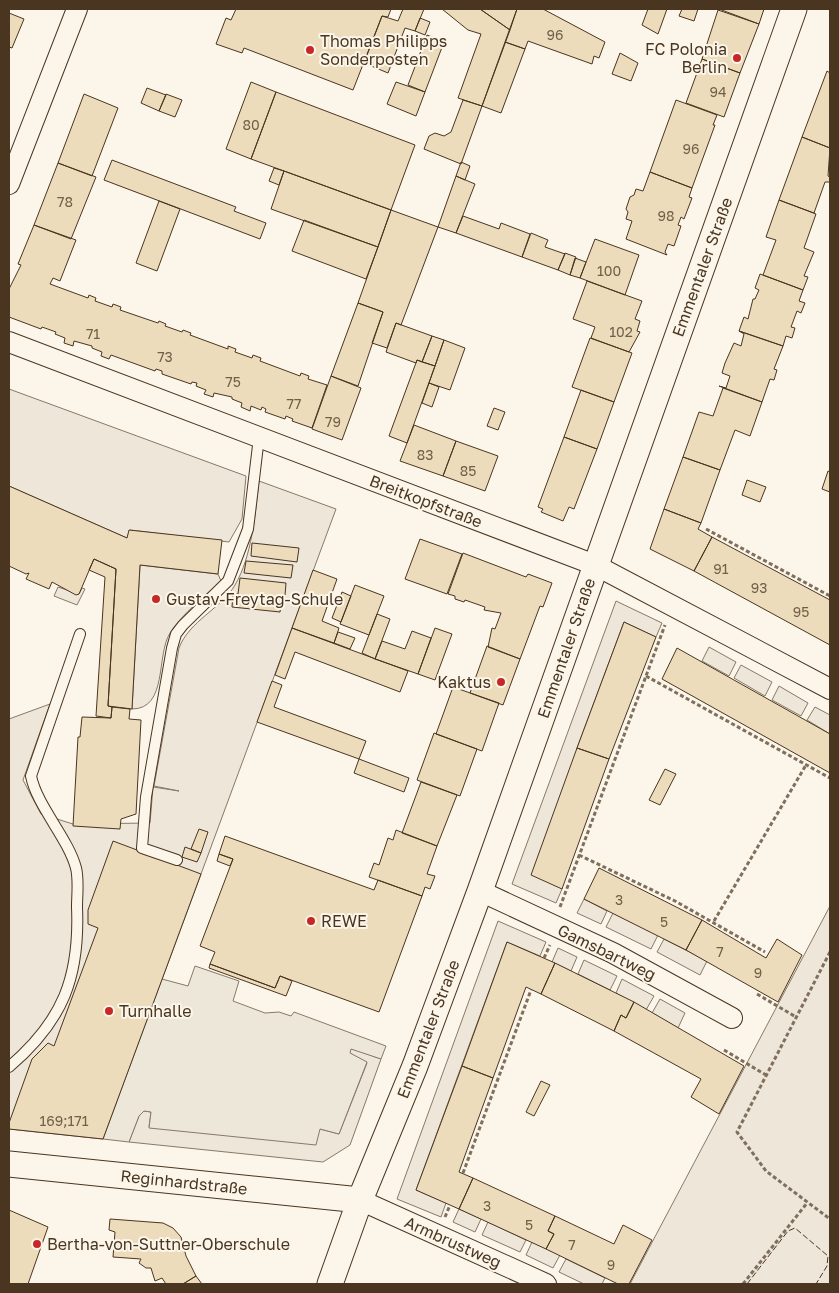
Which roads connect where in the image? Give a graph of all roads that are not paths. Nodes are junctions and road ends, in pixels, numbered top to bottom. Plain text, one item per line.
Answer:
1 (77, 9) edge
2 (794, 9) edge
3 (9, 184) edge
4 (9, 342) edge
5 (259, 437) junction
6 (595, 564) junction
7 (80, 634) dead end
8 (830, 689) edge
9 (177, 860) dead end
10 (480, 891) junction
11 (732, 1018) dead end
12 (9, 1067) edge
13 (9, 1164) edge
14 (360, 1200) junction
15 (330, 1284) edge
16 (546, 1284) edge

1 - 3 street
2 - 6 street, Emmentaler Straße
4 - 5 street, Breitkopfstraße
5 - 6 street, Breitkopfstraße
5 - 9 lane
6 - 8 street, Breitkopfstraße
6 - 10 street, Emmentaler Straße
7 - 12 lane
10 - 11 street, Gamsbartweg
10 - 14 street, Emmentaler Straße
13 - 14 street, Reginhardstraße
14 - 15 street, Emmentaler Straße
14 - 16 street, Armbrustweg

